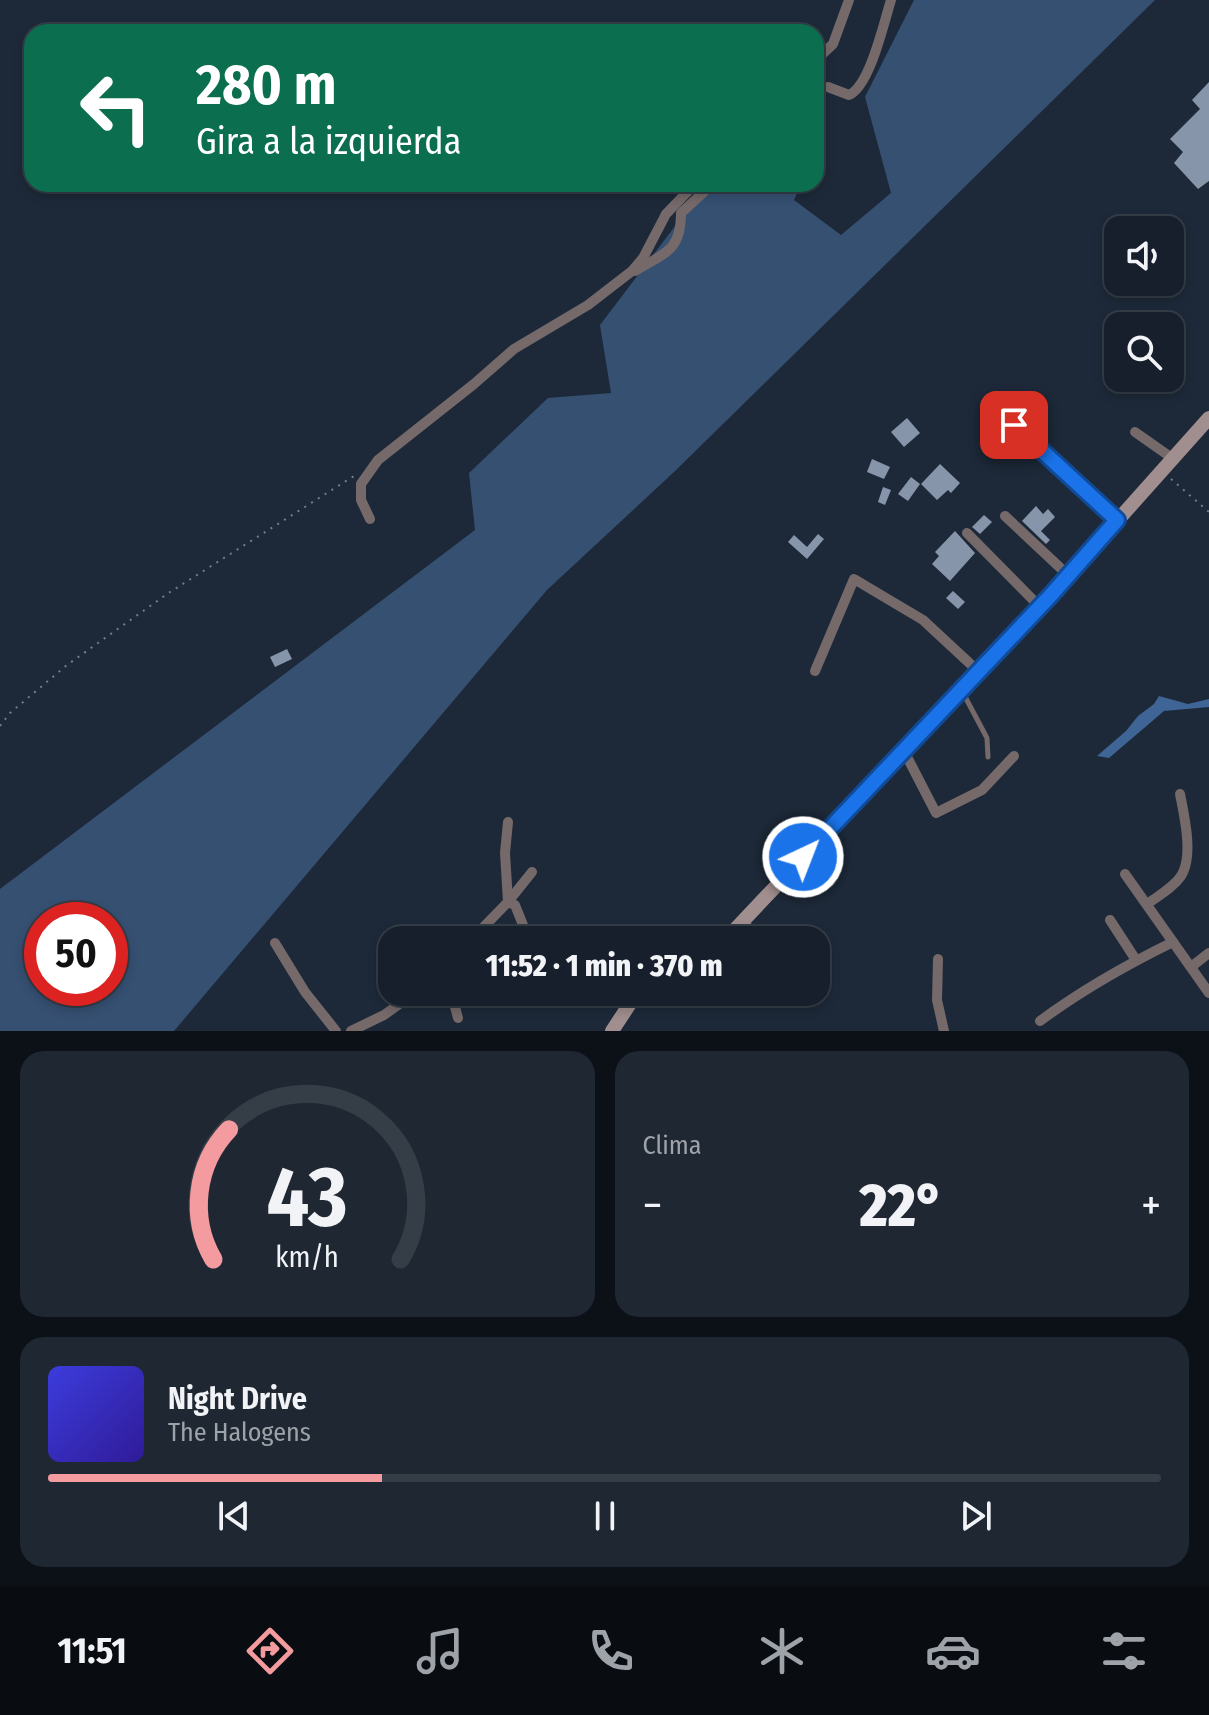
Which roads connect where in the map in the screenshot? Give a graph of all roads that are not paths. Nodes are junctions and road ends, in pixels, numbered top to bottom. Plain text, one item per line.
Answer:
1 (849, 0) edge
2 (891, 0) edge
3 (824, 52) edge
4 (828, 87) dead end
5 (687, 192) edge
6 (704, 192) edge
7 (626, 276) junction
8 (1209, 418) edge
9 (1014, 425) dead end
10 (1135, 432) dead end
11 (1172, 458) junction
12 (1005, 516) dead end
13 (370, 519) dead end
14 (1117, 520) junction
15 (967, 533) dead end
16 (1069, 576) junction
17 (1040, 607) junction
18 (815, 671) dead end
19 (979, 672) junction
20 (961, 690) junction
21 (904, 751) junction
22 (1014, 756) dead end
23 (988, 757) dead end
24 (1180, 794) dead end
25 (508, 822) dead end
26 (532, 872) dead end
27 (1125, 874) dead end
28 (508, 902) junction
29 (1147, 904) junction
30 (1110, 920) dead end
31 (742, 921) junction
32 (485, 926) edge
33 (523, 926) edge
34 (738, 926) edge
35 (747, 926) edge
36 (1173, 942) junction
37 (275, 943) dead end
38 (1209, 953) edge
39 (938, 959) dead end
40 (1136, 960) junction
41 (1191, 967) junction
42 (1209, 993) edge
43 (397, 1006) edge
44 (455, 1006) edge
45 (628, 1006) edge
46 (458, 1018) dead end
47 (1040, 1021) dead end
48 (336, 1031) edge
49 (351, 1031) edge
50 (612, 1031) edge
51 (944, 1031) edge

1 - 3 street
2 - 4 street
5 - 7 street
6 - 7 street
7 - 13 street
8 - 11 main road
9 - 14 street
10 - 11 street
11 - 14 main road
12 - 16 street
14 - 16 main road
15 - 17 street
16 - 17 main road
17 - 19 main road
18 - 19 street
19 - 20 main road
20 - 21 main road
20 - 23 lane
21 - 22 street
21 - 31 main road
24 - 29 street
25 - 28 street
26 - 28 street
27 - 29 street
28 - 32 street
28 - 33 street
29 - 36 street
30 - 40 street
31 - 34 main road
31 - 35 street
36 - 40 street
36 - 41 street
37 - 48 street
38 - 41 street
39 - 51 street
40 - 47 street
41 - 42 street
43 - 49 street
44 - 46 street
45 - 50 main road

